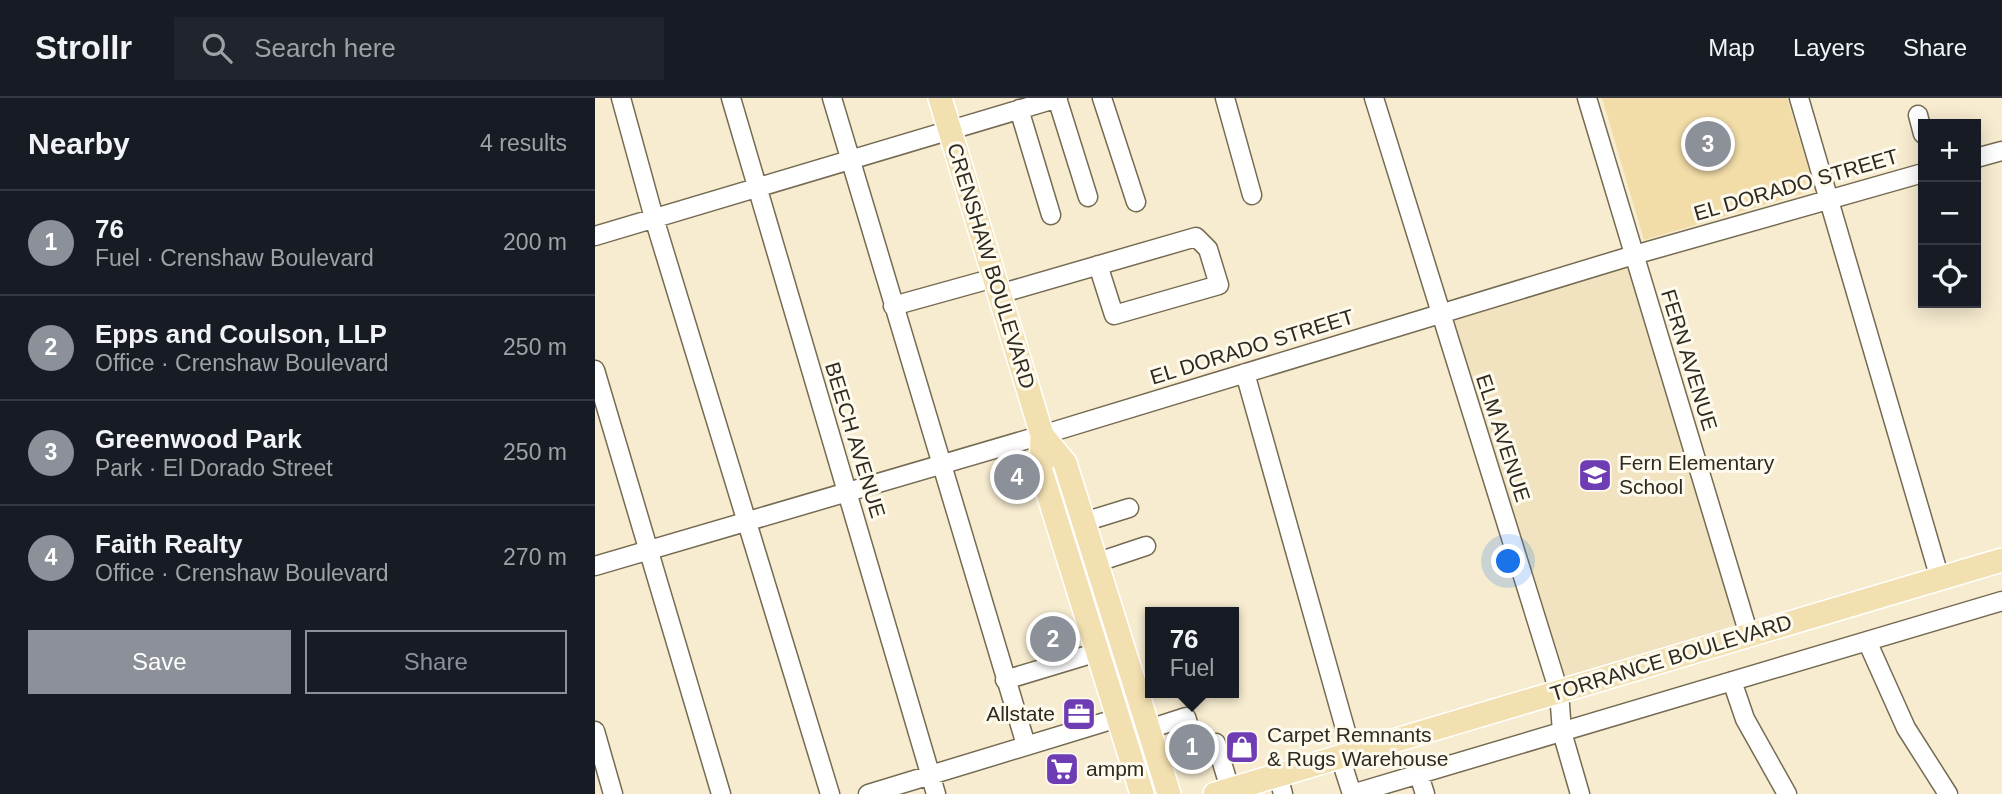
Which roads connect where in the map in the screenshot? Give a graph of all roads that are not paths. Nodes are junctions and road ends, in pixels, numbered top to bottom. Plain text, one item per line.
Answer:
1 (621, 98) edge
2 (731, 98) edge
3 (832, 98) edge
4 (940, 98) edge
5 (1102, 98) edge
6 (1225, 98) edge
7 (1374, 98) edge
8 (1587, 98) edge
9 (1799, 98) edge
10 (1052, 99) edge
11 (1019, 110) junction
12 (1918, 115) dead end
13 (1919, 119) edge
14 (949, 131) junction
15 (2002, 151) edge
16 (1981, 157) edge
17 (851, 160) junction
18 (1918, 174) edge
19 (756, 188) junction
20 (1252, 195) dead end
21 (1088, 197) dead end
22 (1829, 199) junction
23 (1136, 202) dead end
24 (1051, 215) dead end
25 (654, 218) junction
26 (595, 236) edge
27 (1634, 256) junction
28 (1098, 265) junction
29 (997, 286) junction
30 (893, 306) junction
31 (1439, 314) junction
32 (595, 370) edge
33 (1245, 373) junction
34 (1042, 435) junction
35 (941, 464) junction
36 (847, 492) junction
37 (1129, 508) dead end
38 (748, 521) junction
39 (1084, 522) junction
40 (1146, 546) dead end
41 (649, 550) junction
42 (2002, 560) edge
43 (1097, 562) junction
44 (595, 566) edge
45 (1072, 570) junction
46 (1940, 579) junction
47 (2002, 601) edge
48 (1749, 635) junction
49 (1867, 641) junction
50 (1098, 652) junction
51 (1005, 680) junction
52 (1732, 681) junction
53 (1559, 692) junction
54 (1118, 718) junction
55 (1149, 729) junction
56 (595, 731) edge
57 (1562, 732) junction
58 (1026, 746) junction
59 (1196, 749) junction
60 (1346, 755) junction
61 (1159, 761) junction
62 (930, 774) junction
63 (1419, 775) junction
64 (1280, 785) edge
65 (1223, 792) edge
66 (613, 794) edge
67 (721, 794) edge
68 (830, 794) edge
69 (868, 794) edge
70 (936, 794) edge
71 (1142, 794) edge
72 (1169, 794) edge
73 (1425, 794) edge
74 (1580, 794) edge
75 (1787, 794) edge
76 (1948, 794) edge

1 - 25 street
2 - 19 street, BEECH AVENUE
3 - 17 street
4 - 14 main road, CRENSHAW BOULEVARD
5 - 23 street
6 - 20 street
7 - 31 street, ELM AVENUE
8 - 27 street, FERN AVENUE
9 - 22 street
10 - 11 street
10 - 21 street
11 - 14 street
11 - 24 street
12 - 13 street
14 - 17 street
14 - 29 main road, CRENSHAW BOULEVARD
15 - 16 street
17 - 19 street
17 - 30 street
18 - 22 street, EL DORADO STREET
19 - 25 street
19 - 36 street, BEECH AVENUE
22 - 27 street, EL DORADO STREET
22 - 46 street
25 - 26 street
25 - 38 street
27 - 31 street, EL DORADO STREET
27 - 48 street, FERN AVENUE
28 - 28 street
28 - 29 street
29 - 30 street
29 - 34 main road, CRENSHAW BOULEVARD
30 - 35 street
31 - 33 street, EL DORADO STREET
31 - 53 street, ELM AVENUE
32 - 41 street
33 - 34 street, EL DORADO STREET
33 - 60 street
34 - 35 street, EL DORADO STREET
34 - 39 main road, CRENSHAW BOULEVARD
34 - 45 main road, CRENSHAW BOULEVARD
35 - 36 street, EL DORADO STREET
35 - 51 street
36 - 38 street, EL DORADO STREET
36 - 62 street, BEECH AVENUE
37 - 39 street
38 - 41 street, EL DORADO STREET
38 - 68 street
39 - 43 main road, CRENSHAW BOULEVARD
40 - 43 street
41 - 44 street, EL DORADO STREET
41 - 67 street
42 - 46 main road, TORRANCE BOULEVARD
43 - 45 street
43 - 55 main road, CRENSHAW BOULEVARD
45 - 50 main road, CRENSHAW BOULEVARD
46 - 48 main road, TORRANCE BOULEVARD
47 - 49 street, TORRANCE BOULEVARD
48 - 53 main road, TORRANCE BOULEVARD
49 - 52 street, TORRANCE BOULEVARD
49 - 76 street
50 - 51 street
50 - 54 main road, CRENSHAW BOULEVARD
51 - 58 street
52 - 57 street, TORRANCE BOULEVARD
52 - 75 street
53 - 57 street, ELM AVENUE
53 - 60 main road, TORRANCE BOULEVARD
54 - 58 street
54 - 71 main road, CRENSHAW BOULEVARD
55 - 59 street
55 - 61 main road, CRENSHAW BOULEVARD
56 - 66 street
57 - 63 street, TORRANCE BOULEVARD
57 - 74 street, ELM AVENUE
58 - 62 street
59 - 61 street
59 - 65 street
60 - 63 street, TORRANCE BOULEVARD
60 - 64 main road, TORRANCE BOULEVARD
61 - 72 main road, CRENSHAW BOULEVARD
62 - 69 street
62 - 70 street, BEECH AVENUE
63 - 73 street
64 - 65 main road, TORRANCE BOULEVARD

